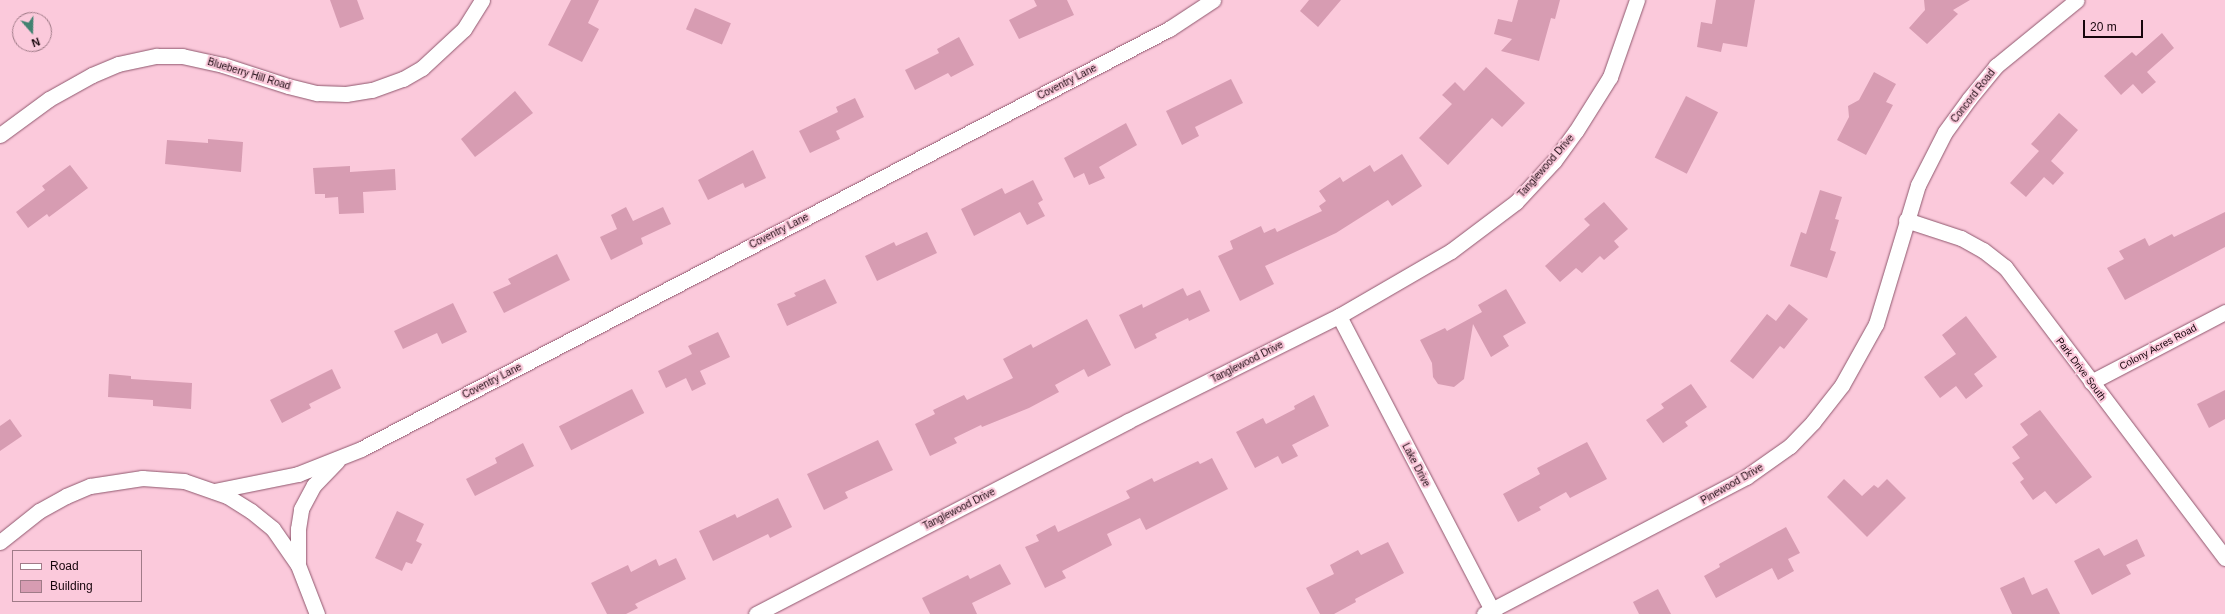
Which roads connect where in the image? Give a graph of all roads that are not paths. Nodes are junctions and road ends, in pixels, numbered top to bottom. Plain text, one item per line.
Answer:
1 (482, 0) edge
2 (1213, 0) edge
3 (1637, 0) edge
4 (2077, 0) edge
5 (0, 135) edge
6 (1906, 220) junction
7 (2225, 312) edge
8 (1339, 316) junction
9 (2091, 382) junction
10 (342, 457) junction
11 (214, 491) junction
12 (0, 542) edge
13 (2225, 558) edge
14 (298, 565) junction
15 (1490, 613) edge
16 (317, 614) edge
17 (756, 614) edge

1 - 5 street, Blueberry Hill Road
2 - 10 street, Coventry Lane
3 - 8 street, Tanglewood Drive
4 - 6 street, Concord Road
6 - 9 street, Park Drive South
6 - 15 street, Pinewood Drive
7 - 9 street, Colony Acres Road
8 - 15 street, Lake Drive
8 - 17 street, Tanglewood Drive
9 - 13 street, Park Drive South
10 - 11 street, Coventry Lane
10 - 14 street, Coventry Lane
11 - 12 street
11 - 14 street
14 - 16 street

